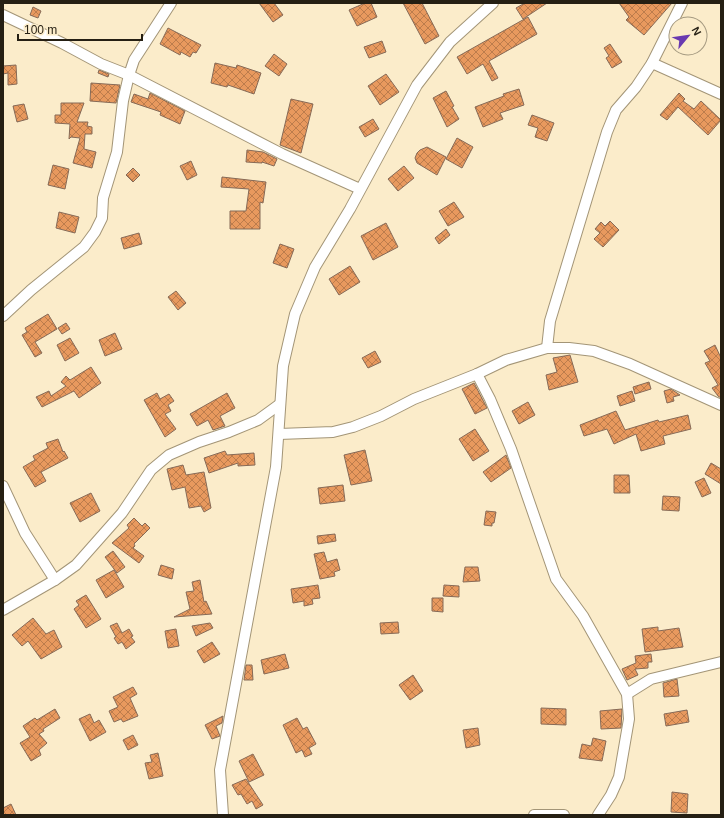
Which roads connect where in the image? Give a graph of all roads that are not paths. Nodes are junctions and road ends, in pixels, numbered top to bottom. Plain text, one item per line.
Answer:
1 (171, 3) edge
2 (493, 3) edge
3 (682, 3) edge
4 (3, 15) edge
5 (652, 63) junction
6 (129, 75) junction
7 (721, 94) edge
8 (360, 189) junction
9 (3, 316) edge
10 (547, 348) junction
11 (477, 374) junction
12 (280, 404) junction
13 (721, 405) edge
14 (279, 434) junction
15 (3, 486) edge
16 (55, 580) junction
17 (3, 610) edge
18 (721, 662) edge
19 (627, 694) junction
20 (223, 815) edge
21 (534, 815) edge
22 (564, 815) edge
23 (598, 815) edge

1 - 6 street
2 - 8 street
3 - 5 street
4 - 6 street
5 - 7 street
5 - 10 street
6 - 8 street
6 - 9 street
8 - 12 street
10 - 11 street
10 - 13 street
11 - 14 street
11 - 19 street
12 - 14 street
12 - 16 street
14 - 20 street
15 - 16 street
16 - 17 street
18 - 19 street
19 - 23 street
21 - 22 street

